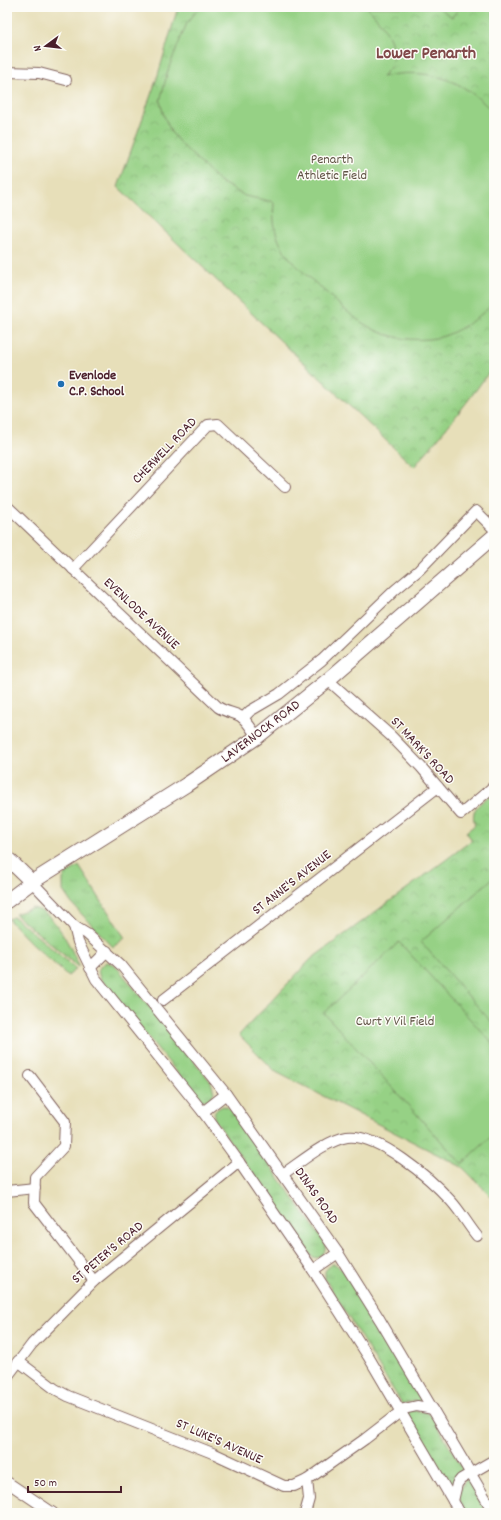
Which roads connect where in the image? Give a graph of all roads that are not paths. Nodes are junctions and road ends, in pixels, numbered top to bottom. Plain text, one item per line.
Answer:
1 (7, 72) edge
2 (66, 80) dead end
3 (285, 487) dead end
4 (7, 506) edge
5 (494, 529) edge
6 (494, 536) edge
7 (73, 569) junction
8 (328, 680) junction
9 (243, 718) junction
10 (257, 737) junction
11 (494, 786) edge
12 (438, 787) junction
13 (7, 858) edge
14 (32, 882) junction
15 (7, 901) edge
16 (74, 926) junction
17 (108, 951) junction
18 (90, 968) junction
19 (163, 1000) dead end
20 (30, 1076) dead end
21 (226, 1094) junction
22 (202, 1112) junction
23 (239, 1162) junction
24 (283, 1174) junction
25 (35, 1188) junction
26 (7, 1191) edge
27 (477, 1236) dead end
28 (338, 1253) junction
29 (313, 1270) junction
30 (94, 1281) junction
31 (18, 1361) junction
32 (7, 1376) edge
33 (433, 1409) junction
34 (401, 1412) junction
35 (494, 1460) edge
36 (471, 1474) junction
37 (307, 1480) junction
38 (7, 1482) edge
39 (453, 1501) junction
40 (53, 1513) edge
41 (305, 1513) edge
42 (460, 1513) edge
43 (494, 1513) edge

1 - 2 street
3 - 7 street, CHERWELL ROAD
4 - 7 street, EVENLODE AVENUE
5 - 9 street
6 - 8 main road, LAVERNOCK ROAD
7 - 9 street, EVENLODE AVENUE
8 - 10 main road, LAVERNOCK ROAD
8 - 12 street, ST MARK'S ROAD
9 - 10 street
10 - 14 main road, LAVERNOCK ROAD
11 - 12 street, ST MARK'S ROAD
12 - 19 street, ST ANNE'S AVENUE
13 - 14 main road
14 - 15 main road, LAVERNOCK ROAD
14 - 16 street, DINAS ROAD
16 - 17 street, DINAS ROAD
16 - 18 street, DINAS ROAD
17 - 18 street
17 - 21 street, DINAS ROAD
18 - 22 street, DINAS ROAD
20 - 25 street
21 - 22 street
21 - 24 street, DINAS ROAD
22 - 23 street, DINAS ROAD
23 - 29 street, DINAS ROAD
23 - 30 street, ST PETER'S ROAD
24 - 27 street
24 - 28 street, DINAS ROAD
25 - 26 street
25 - 30 street
28 - 29 street
28 - 33 street, DINAS ROAD
29 - 34 street, DINAS ROAD
30 - 31 street, ST PETER'S ROAD
31 - 32 street, ST PETER'S ROAD
31 - 37 street, ST LUKE'S AVENUE
33 - 34 street, ST LUKE'S AVENUE
33 - 36 street, DINAS ROAD
34 - 37 street, ST LUKE'S AVENUE
34 - 39 street, DINAS ROAD
35 - 36 street
36 - 39 street
36 - 43 street, DINAS ROAD
37 - 41 street
38 - 40 street
39 - 42 street, DINAS ROAD

